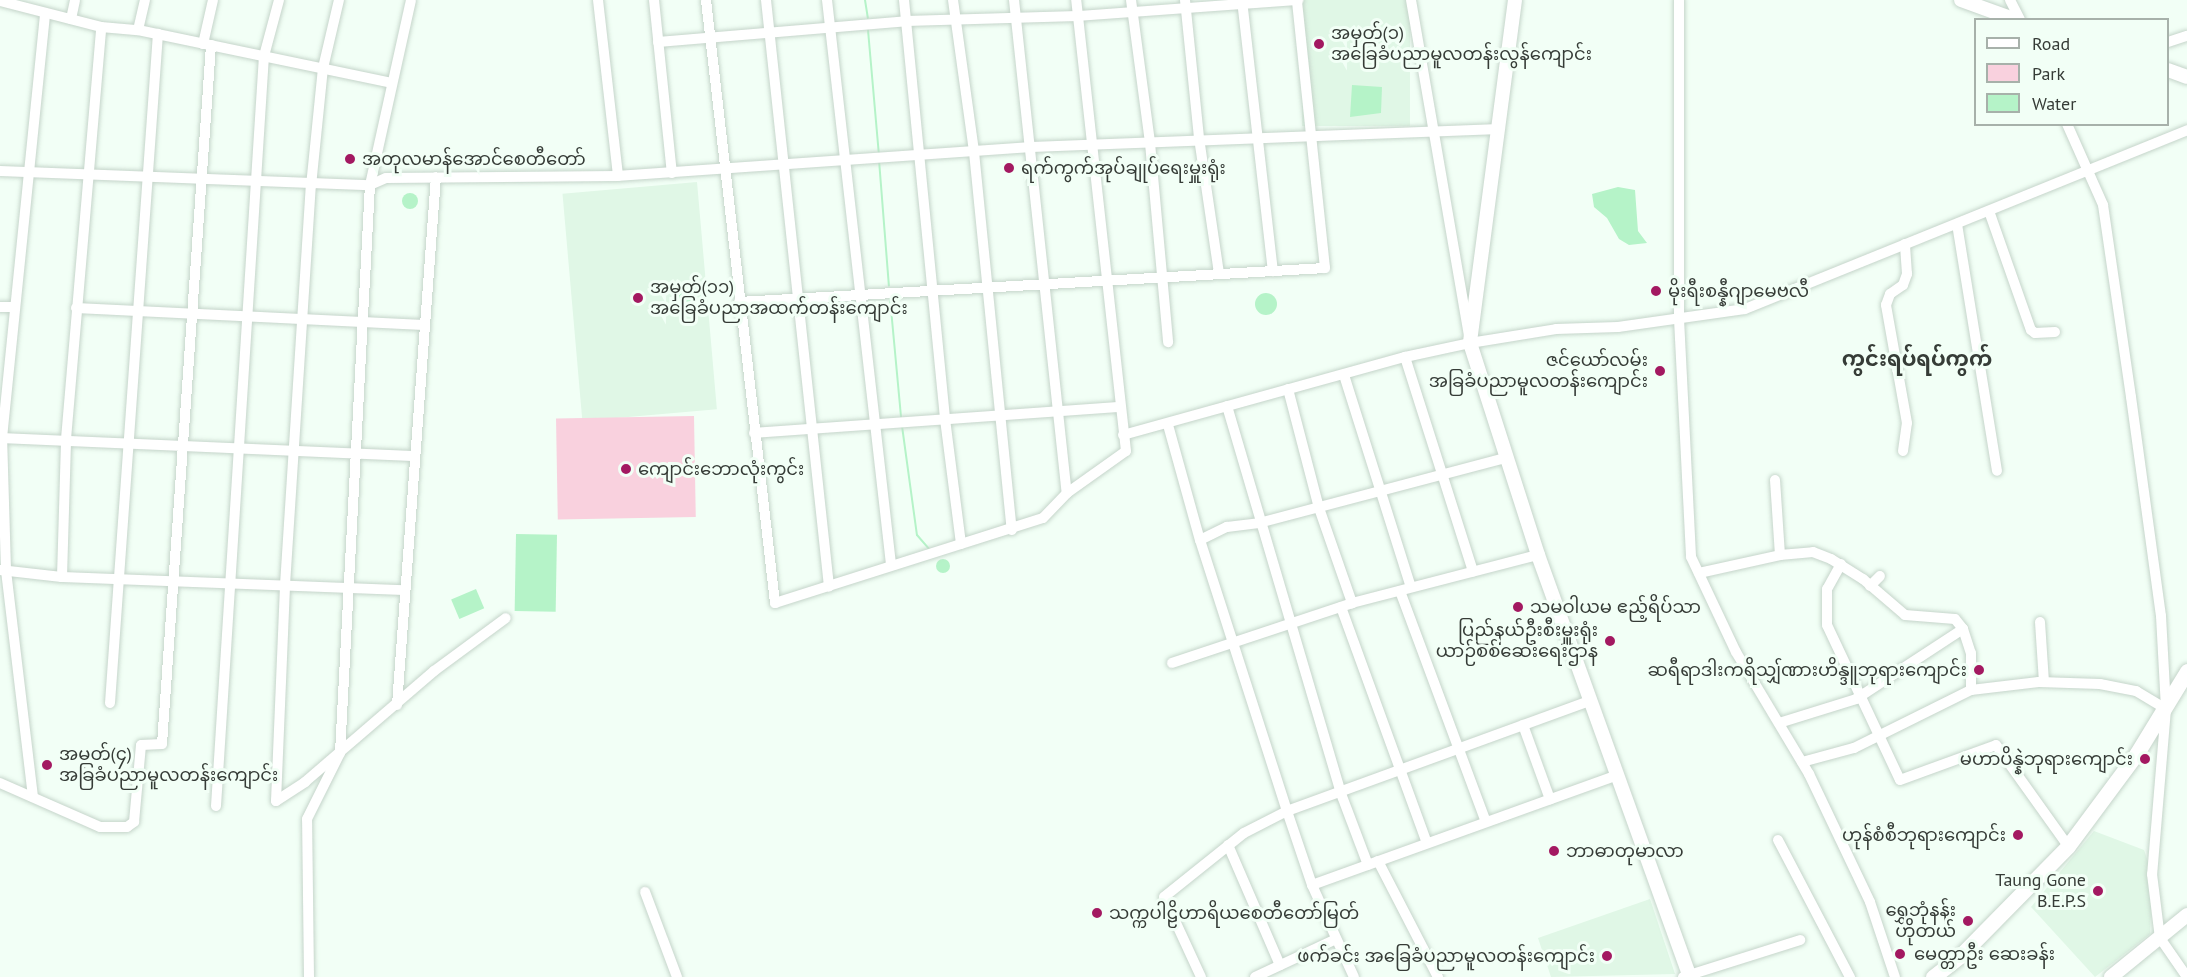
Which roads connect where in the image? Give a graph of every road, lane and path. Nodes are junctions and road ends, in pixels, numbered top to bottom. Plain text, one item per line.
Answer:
1 (75, 0) edge
2 (145, 0) edge
3 (213, 0) edge
4 (279, 0) edge
5 (339, 0) edge
6 (411, 0) edge
7 (598, 0) edge
8 (654, 0) edge
9 (706, 0) edge
10 (766, 0) edge
11 (826, 0) edge
12 (904, 0) edge
13 (953, 0) edge
14 (1014, 0) edge
15 (1076, 0) edge
16 (1131, 0) edge
17 (1297, 0) edge
18 (1412, 0) edge
19 (1515, 0) edge
20 (1679, 0) edge
21 (1961, 0) edge
22 (2010, 0) edge
23 (7, 2) edge
24 (1243, 3) edge
25 (1185, 4) edge
26 (1132, 13) junction
27 (45, 14) junction
28 (1015, 16) junction
29 (1078, 16) junction
30 (2012, 18) edge
31 (2017, 18) edge
32 (71, 19) junction
33 (955, 20) junction
34 (906, 21) junction
35 (101, 27) junction
36 (829, 27) junction
37 (138, 30) junction
38 (158, 34) junction
39 (770, 35) junction
40 (2187, 36) edge
41 (710, 39) junction
42 (658, 42) junction
43 (2169, 42) edge
44 (207, 44) junction
45 (264, 56) junction
46 (323, 68) junction
47 (2169, 70) edge
48 (2187, 77) edge
49 (392, 82) junction
50 (2068, 126) edge
51 (1495, 129) junction
52 (1433, 130) junction
53 (2187, 130) edge
54 (1310, 135) junction
55 (1256, 136) junction
56 (1199, 138) junction
57 (1150, 143) junction
58 (1030, 147) junction
59 (1090, 147) junction
60 (974, 152) junction
61 (921, 157) junction
62 (845, 160) junction
63 (784, 165) junction
64 (723, 170) junction
65 (2087, 170) junction
66 (0, 171) edge
67 (28, 172) junction
68 (88, 172) junction
69 (672, 173) junction
70 (618, 176) junction
71 (148, 177) junction
72 (436, 177) junction
73 (201, 179) junction
74 (257, 183) junction
75 (370, 185) junction
76 (311, 186) junction
77 (1989, 211) junction
78 (1957, 224) junction
79 (1905, 244) junction
80 (1273, 271) junction
81 (1219, 274) junction
82 (1162, 277) junction
83 (1107, 279) junction
84 (1046, 282) junction
85 (985, 287) junction
86 (934, 290) junction
87 (861, 296) junction
88 (798, 299) junction
89 (739, 302) junction
90 (0, 307) edge
91 (15, 307) junction
92 (76, 308) junction
93 (139, 311) junction
94 (194, 315) junction
95 (249, 316) junction
96 (305, 319) junction
97 (1679, 319) junction
98 (362, 321) junction
99 (424, 325) junction
100 (2055, 332) dead end
101 (1168, 342) dead end
102 (1470, 343) junction
103 (1405, 357) junction
104 (1344, 375) junction
105 (1288, 389) junction
106 (1227, 406) junction
107 (1060, 410) junction
108 (1120, 412) junction
109 (998, 414) junction
110 (945, 419) junction
111 (875, 424) junction
112 (1168, 425) junction
113 (812, 429) junction
114 (1138, 432) junction
115 (754, 433) junction
116 (1124, 435) junction
117 (1, 438) edge
118 (66, 439) junction
119 (128, 442) junction
120 (184, 444) junction
121 (238, 447) junction
122 (294, 450) junction
123 (1903, 451) dead end
124 (354, 453) junction
125 (413, 456) junction
126 (1505, 458) junction
127 (1997, 471) dead end
128 (1443, 474) junction
129 (1775, 480) dead end
130 (1381, 491) junction
131 (1067, 493) junction
132 (1318, 508) junction
133 (1259, 523) junction
134 (1012, 530) junction
135 (1200, 540) junction
136 (961, 544) junction
137 (1538, 555) junction
138 (1780, 555) junction
139 (891, 564) junction
140 (1841, 564) junction
141 (3, 570) edge
142 (1473, 572) junction
143 (1699, 573) junction
144 (1880, 576) dead end
145 (62, 577) junction
146 (120, 578) junction
147 (175, 579) junction
148 (231, 582) junction
149 (285, 585) junction
150 (1870, 586) junction
151 (829, 587) junction
152 (348, 588) junction
153 (1406, 589) junction
154 (404, 590) junction
155 (1346, 605) junction
156 (506, 618) dead end
157 (2040, 622) dead end
158 (1290, 623) junction
159 (1963, 629) junction
160 (1231, 641) junction
161 (1172, 663) dead end
162 (2187, 671) edge
163 (2044, 682) junction
164 (1971, 690) junction
165 (1862, 695) junction
166 (1589, 701) junction
167 (110, 703) dead end
168 (397, 705) junction
169 (2166, 709) junction
170 (1779, 723) junction
171 (1523, 725) junction
172 (1882, 734) junction
173 (1458, 748) junction
174 (340, 753) junction
175 (1802, 762) junction
176 (1399, 768) junction
177 (1615, 776) junction
178 (0, 783) edge
179 (1340, 791) junction
180 (33, 796) junction
181 (1550, 799) junction
182 (216, 806) dead end
183 (1287, 811) junction
184 (1486, 822) junction
185 (1778, 840) dead end
186 (1427, 843) junction
187 (1228, 845) junction
188 (2068, 846) junction
189 (1373, 863) junction
190 (1312, 885) junction
191 (645, 892) dead end
192 (2187, 915) edge
193 (2160, 938) junction
194 (1336, 939) junction
195 (1800, 940) dead end
196 (1280, 965) junction
197 (1687, 976) edge
198 (309, 977) edge
199 (677, 977) edge
200 (1201, 977) edge
201 (1255, 977) edge
202 (1354, 977) edge
203 (1438, 977) edge
204 (1850, 977) edge
205 (1895, 977) edge
206 (1933, 977) edge
207 (2111, 977) edge
208 (2187, 977) edge

1 - 32 street
2 - 37 street
3 - 44 street
4 - 45 street
5 - 46 street
6 - 49 street
7 - 70 street
8 - 42 street
9 - 41 street
10 - 39 street
11 - 36 street
12 - 34 street
13 - 33 street
14 - 28 street
15 - 29 street
16 - 26 street
17 - 24 street
17 - 54 street
18 - 52 street
19 - 51 main road
20 - 97 street
21 - 30 main road
22 - 31 street
23 - 27 street
24 - 25 street
24 - 55 street
25 - 26 street
25 - 56 street
26 - 29 street
26 - 57 street
27 - 32 street
27 - 67 street
28 - 29 street
28 - 33 street
28 - 58 street
29 - 59 street
32 - 35 street
33 - 34 street
33 - 60 street
34 - 36 street
34 - 61 street
35 - 37 street
35 - 68 street
36 - 39 street
36 - 62 street
37 - 38 street
38 - 44 street
38 - 71 street
39 - 41 street
39 - 63 street
40 - 43 street
41 - 42 street
41 - 64 street
42 - 69 street
44 - 45 street
44 - 73 street
45 - 46 street
45 - 74 street
46 - 49 street
46 - 76 street
47 - 48 main road
49 - 75 street
50 - 65 street
51 - 52 street
51 - 102 main road
52 - 54 street
52 - 102 street
53 - 65 street
54 - 55 street
54 - 80 street
55 - 56 street
55 - 80 street
56 - 57 street
56 - 81 street
57 - 59 street
57 - 82 street
58 - 59 street
58 - 60 street
58 - 84 street
59 - 83 street
60 - 61 street
60 - 85 street
61 - 62 street
61 - 86 street
62 - 63 street
62 - 87 street
63 - 64 street
63 - 88 street
64 - 69 street
64 - 89 street
65 - 77 street
65 - 169 street
66 - 67 street
67 - 68 street
67 - 91 street
68 - 71 street
68 - 92 street
69 - 70 street
70 - 72 street
71 - 73 street
71 - 93 street
72 - 75 street
72 - 99 street
73 - 74 street
73 - 94 street
74 - 76 street
74 - 95 street
75 - 76 street
75 - 98 street
76 - 96 street
77 - 78 street
77 - 100 street
78 - 79 street
78 - 127 street
79 - 97 street
79 - 123 street
80 - 81 street
81 - 82 street
82 - 83 street
82 - 101 street
83 - 84 street
83 - 108 street
84 - 85 street
84 - 107 street
85 - 86 street
85 - 109 street
86 - 87 street
86 - 110 street
87 - 88 street
87 - 111 street
88 - 89 street
88 - 113 street
89 - 115 street
90 - 91 street
91 - 117 street
92 - 93 street
92 - 118 street
93 - 94 street
93 - 119 street
94 - 95 street
94 - 120 street
95 - 96 street
95 - 121 street
96 - 98 street
96 - 122 street
97 - 102 street
97 - 143 street
98 - 99 street
98 - 124 street
99 - 125 street
102 - 103 street
102 - 126 main road
103 - 104 street
103 - 128 street
104 - 105 street
104 - 130 street
105 - 106 street
105 - 132 street
106 - 112 street
106 - 133 street
107 - 108 street
107 - 109 street
107 - 131 street
108 - 114 street
108 - 116 street
109 - 110 street
109 - 134 street
110 - 111 street
110 - 136 street
111 - 113 street
111 - 139 street
112 - 114 street
112 - 135 street
113 - 115 street
113 - 151 street
114 - 116 street
115 - 151 street
116 - 131 street
117 - 118 street
117 - 141 street
118 - 119 street
118 - 145 street
119 - 120 street
119 - 146 street
120 - 121 street
120 - 147 street
121 - 122 street
121 - 148 street
122 - 124 street
122 - 149 street
124 - 125 street
124 - 152 street
125 - 154 street
126 - 128 street
126 - 137 main road
128 - 130 street
128 - 142 street
129 - 138 street
130 - 132 street
130 - 153 street
131 - 134 street
132 - 133 street
132 - 155 street
133 - 135 street
133 - 158 street
134 - 136 street
135 - 160 street
136 - 139 street
137 - 142 street
137 - 166 main road
138 - 140 street
138 - 143 street
139 - 151 street
140 - 150 street
140 - 165 street
141 - 145 street
141 - 180 street
142 - 153 street
143 - 170 street
144 - 150 street
145 - 146 street
146 - 147 street
146 - 167 street
147 - 148 street
147 - 180 street
148 - 149 street
148 - 182 street
149 - 152 street
149 - 174 street
150 - 159 street
152 - 154 street
152 - 174 street
153 - 155 street
153 - 173 street
154 - 168 street
155 - 158 street
155 - 176 street
156 - 168 street
157 - 163 street
158 - 160 street
158 - 179 street
159 - 164 street
159 - 165 street
160 - 161 street
160 - 183 street
162 - 169 main road
163 - 164 street
163 - 169 street
164 - 172 street
165 - 170 street
165 - 172 street
166 - 171 street
166 - 177 main road
168 - 174 street
169 - 188 main road
169 - 193 street
170 - 175 street
171 - 173 street
171 - 181 street
172 - 175 street
172 - 188 street
173 - 176 street
173 - 184 street
174 - 198 street
175 - 205 street
176 - 179 street
176 - 186 street
177 - 181 street
177 - 197 main road
178 - 180 street
179 - 183 street
179 - 189 street
181 - 184 street
183 - 187 street
183 - 190 street
184 - 186 street
185 - 204 street
186 - 189 street
187 - 196 street
187 - 200 street
188 - 206 main road
189 - 190 street
189 - 203 street
190 - 194 street
191 - 199 street
192 - 193 main road
193 - 207 main road
193 - 208 street
194 - 196 street
194 - 202 street
195 - 197 street
196 - 201 street

